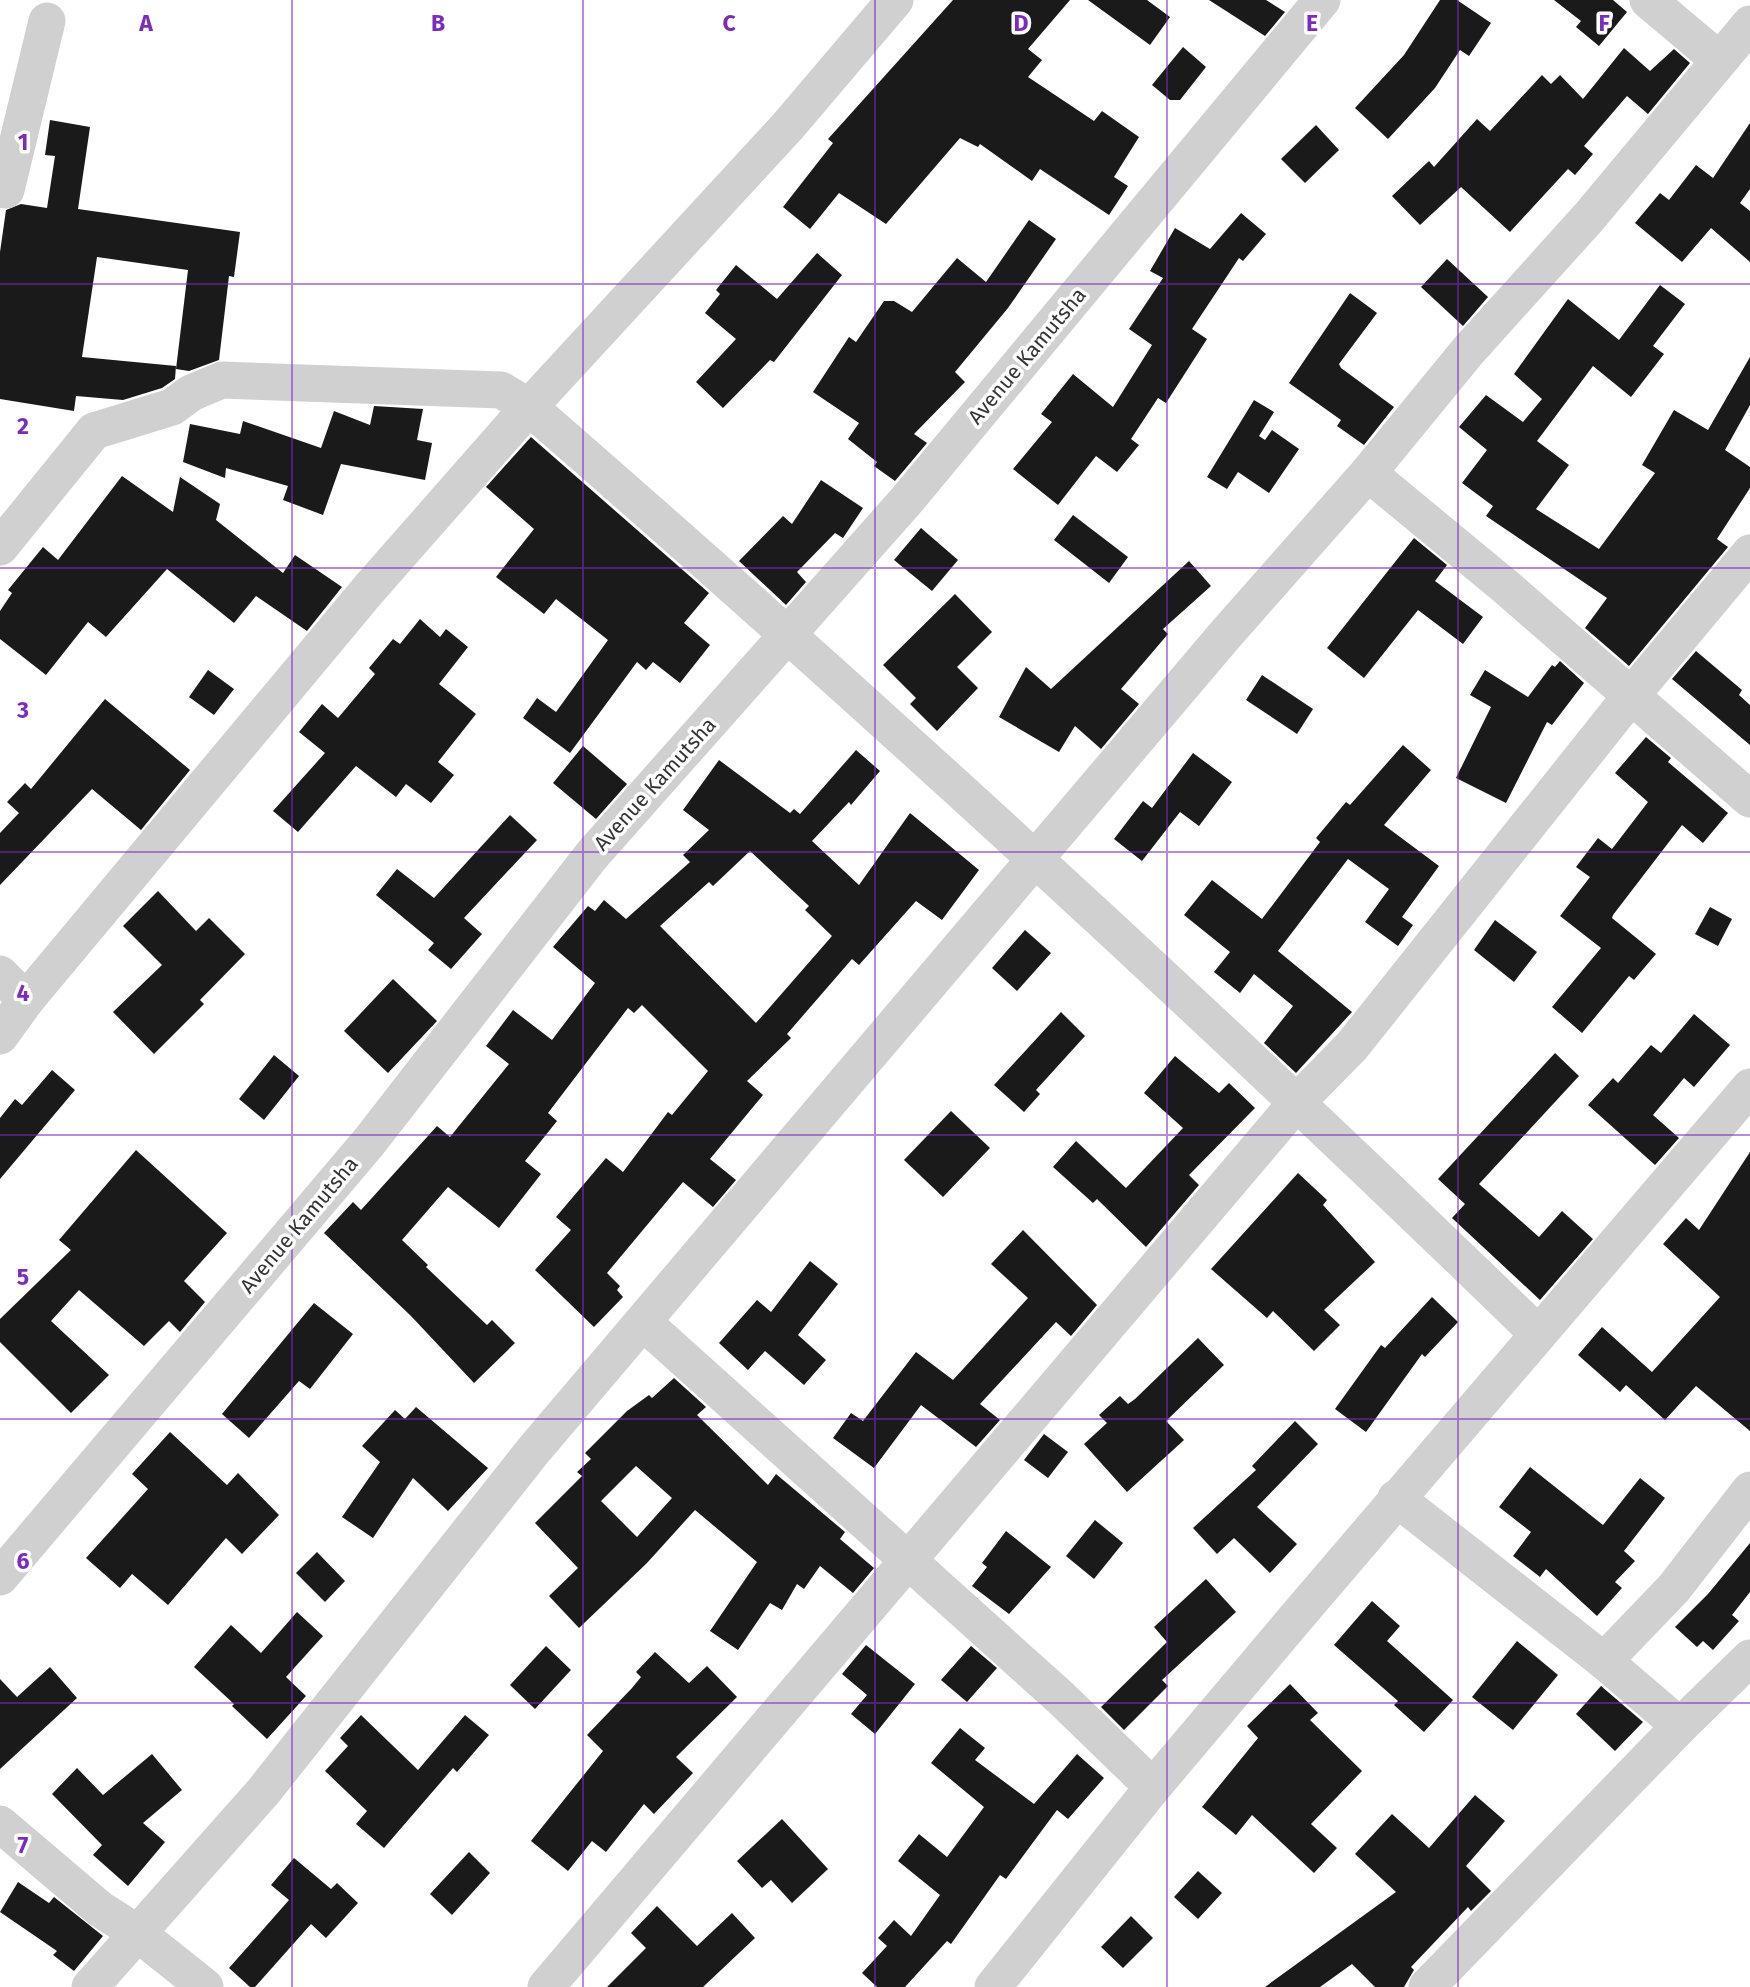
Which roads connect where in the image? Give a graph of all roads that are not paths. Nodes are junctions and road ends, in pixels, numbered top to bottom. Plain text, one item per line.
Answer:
1 (895, 0) edge
2 (1322, 0) edge
3 (1648, 0) edge
4 (47, 20) dead end
5 (1750, 24) edge
6 (1718, 59) junction
7 (0, 189) edge
8 (529, 407) junction
9 (1367, 473) junction
10 (0, 547) edge
11 (1750, 553) edge
12 (789, 633) junction
13 (1630, 697) junction
14 (1750, 799) edge
15 (1037, 857) junction
16 (0, 974) edge
17 (26, 1000) junction
18 (0, 1036) edge
19 (1750, 1087) edge
20 (1298, 1101) junction
21 (643, 1322) junction
22 (1538, 1334) junction
23 (1750, 1490) edge
24 (1396, 1498) junction
25 (909, 1563) junction
26 (0, 1577) edge
27 (1750, 1658) edge
28 (1604, 1661) junction
29 (1680, 1726) junction
30 (1153, 1787) junction
31 (0, 1824) edge
32 (136, 1932) junction
33 (90, 1987) edge
34 (205, 1987) edge
35 (547, 1987) edge
36 (993, 1987) edge
37 (1427, 1987) edge

1 - 8 street
2 - 12 street, Avenue Kamutsha
3 - 6 street
4 - 7 street
5 - 6 street
6 - 9 street
8 - 10 street
8 - 12 street
8 - 17 street
9 - 13 street
9 - 15 street
11 - 13 street
12 - 15 street
12 - 26 street, Avenue Kamutsha
13 - 14 street
13 - 20 street
15 - 20 street
15 - 21 street
16 - 17 street
17 - 18 street
19 - 22 street
20 - 22 street
20 - 25 street
21 - 25 street
21 - 32 street
22 - 24 street
23 - 28 street
24 - 28 street
24 - 30 street
25 - 30 street
25 - 35 street
27 - 29 street
28 - 29 street
29 - 37 street
30 - 36 street
31 - 32 street
32 - 33 street
32 - 34 street

